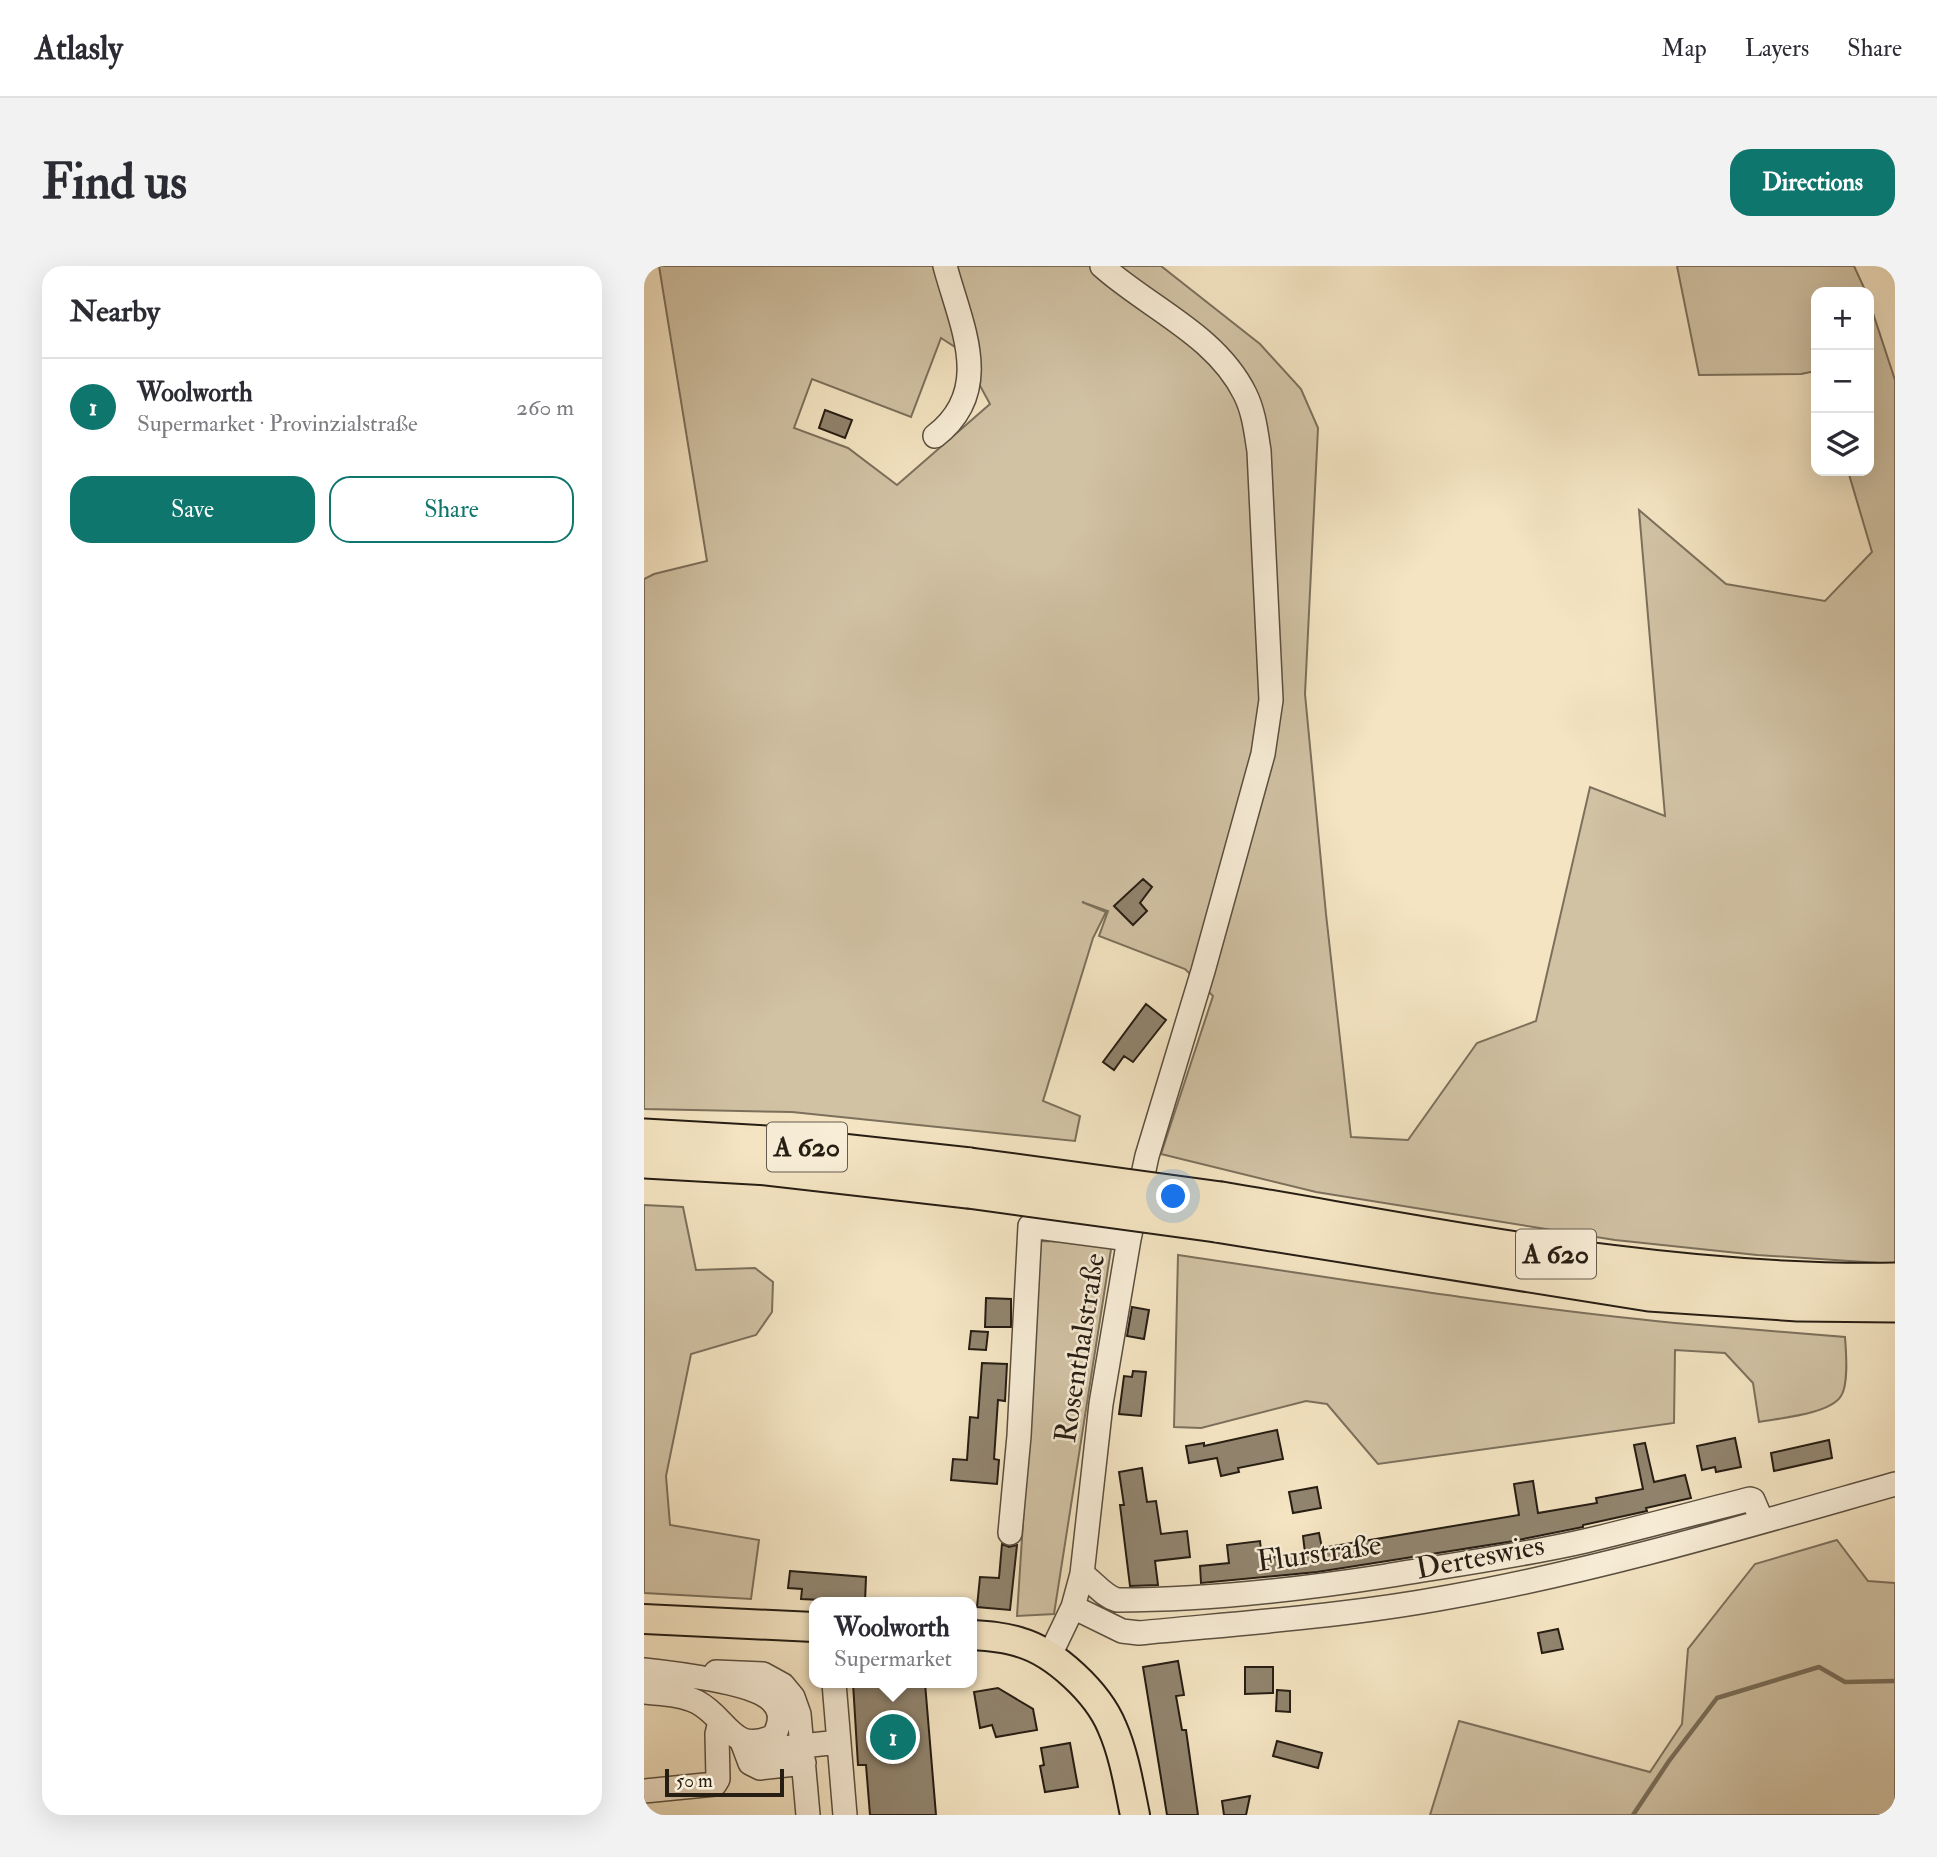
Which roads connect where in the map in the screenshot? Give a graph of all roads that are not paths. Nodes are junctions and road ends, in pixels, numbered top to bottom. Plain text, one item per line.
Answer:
1 (945, 266) edge
2 (1102, 266) edge
3 (935, 436) dead end
4 (644, 1136) edge
5 (644, 1161) edge
6 (969, 1178) junction
7 (1219, 1212) junction
8 (1129, 1239) junction
9 (1895, 1280) edge
10 (1895, 1305) edge
11 (1895, 1484) edge
12 (1762, 1521) junction
13 (1010, 1533) dead end
14 (1082, 1574) junction
15 (1073, 1607) junction
16 (644, 1619) edge
17 (809, 1627) edge
18 (977, 1635) edge
19 (1049, 1657) junction
20 (644, 1670) edge
21 (692, 1674) junction
22 (834, 1688) edge
23 (644, 1692) edge
24 (720, 1721) junction
25 (747, 1741) junction
26 (839, 1742) junction
27 (803, 1755) junction
28 (644, 1791) edge
29 (808, 1815) edge
30 (845, 1815) edge
31 (1135, 1815) edge

1 - 3 street
2 - 8 street
4 - 6 highway, A 620
5 - 6 highway, A 620
6 - 7 highway, A 620, bridge
7 - 9 highway, A 620
7 - 10 highway, A 620
8 - 13 street, Rosenthalstraße
8 - 14 street, Rosenthalstraße
11 - 12 street, Derteswies
12 - 14 street, Flurstraße
12 - 15 street, Derteswies
14 - 15 street, Rosenthalstraße
15 - 19 street, Rosenthalstraße
16 - 17 main road
18 - 19 main road
19 - 31 main road
20 - 21 street
21 - 25 street
21 - 27 street
22 - 26 street
23 - 24 street
24 - 25 street
24 - 28 street
25 - 27 street
26 - 27 street
26 - 30 street
27 - 29 street

